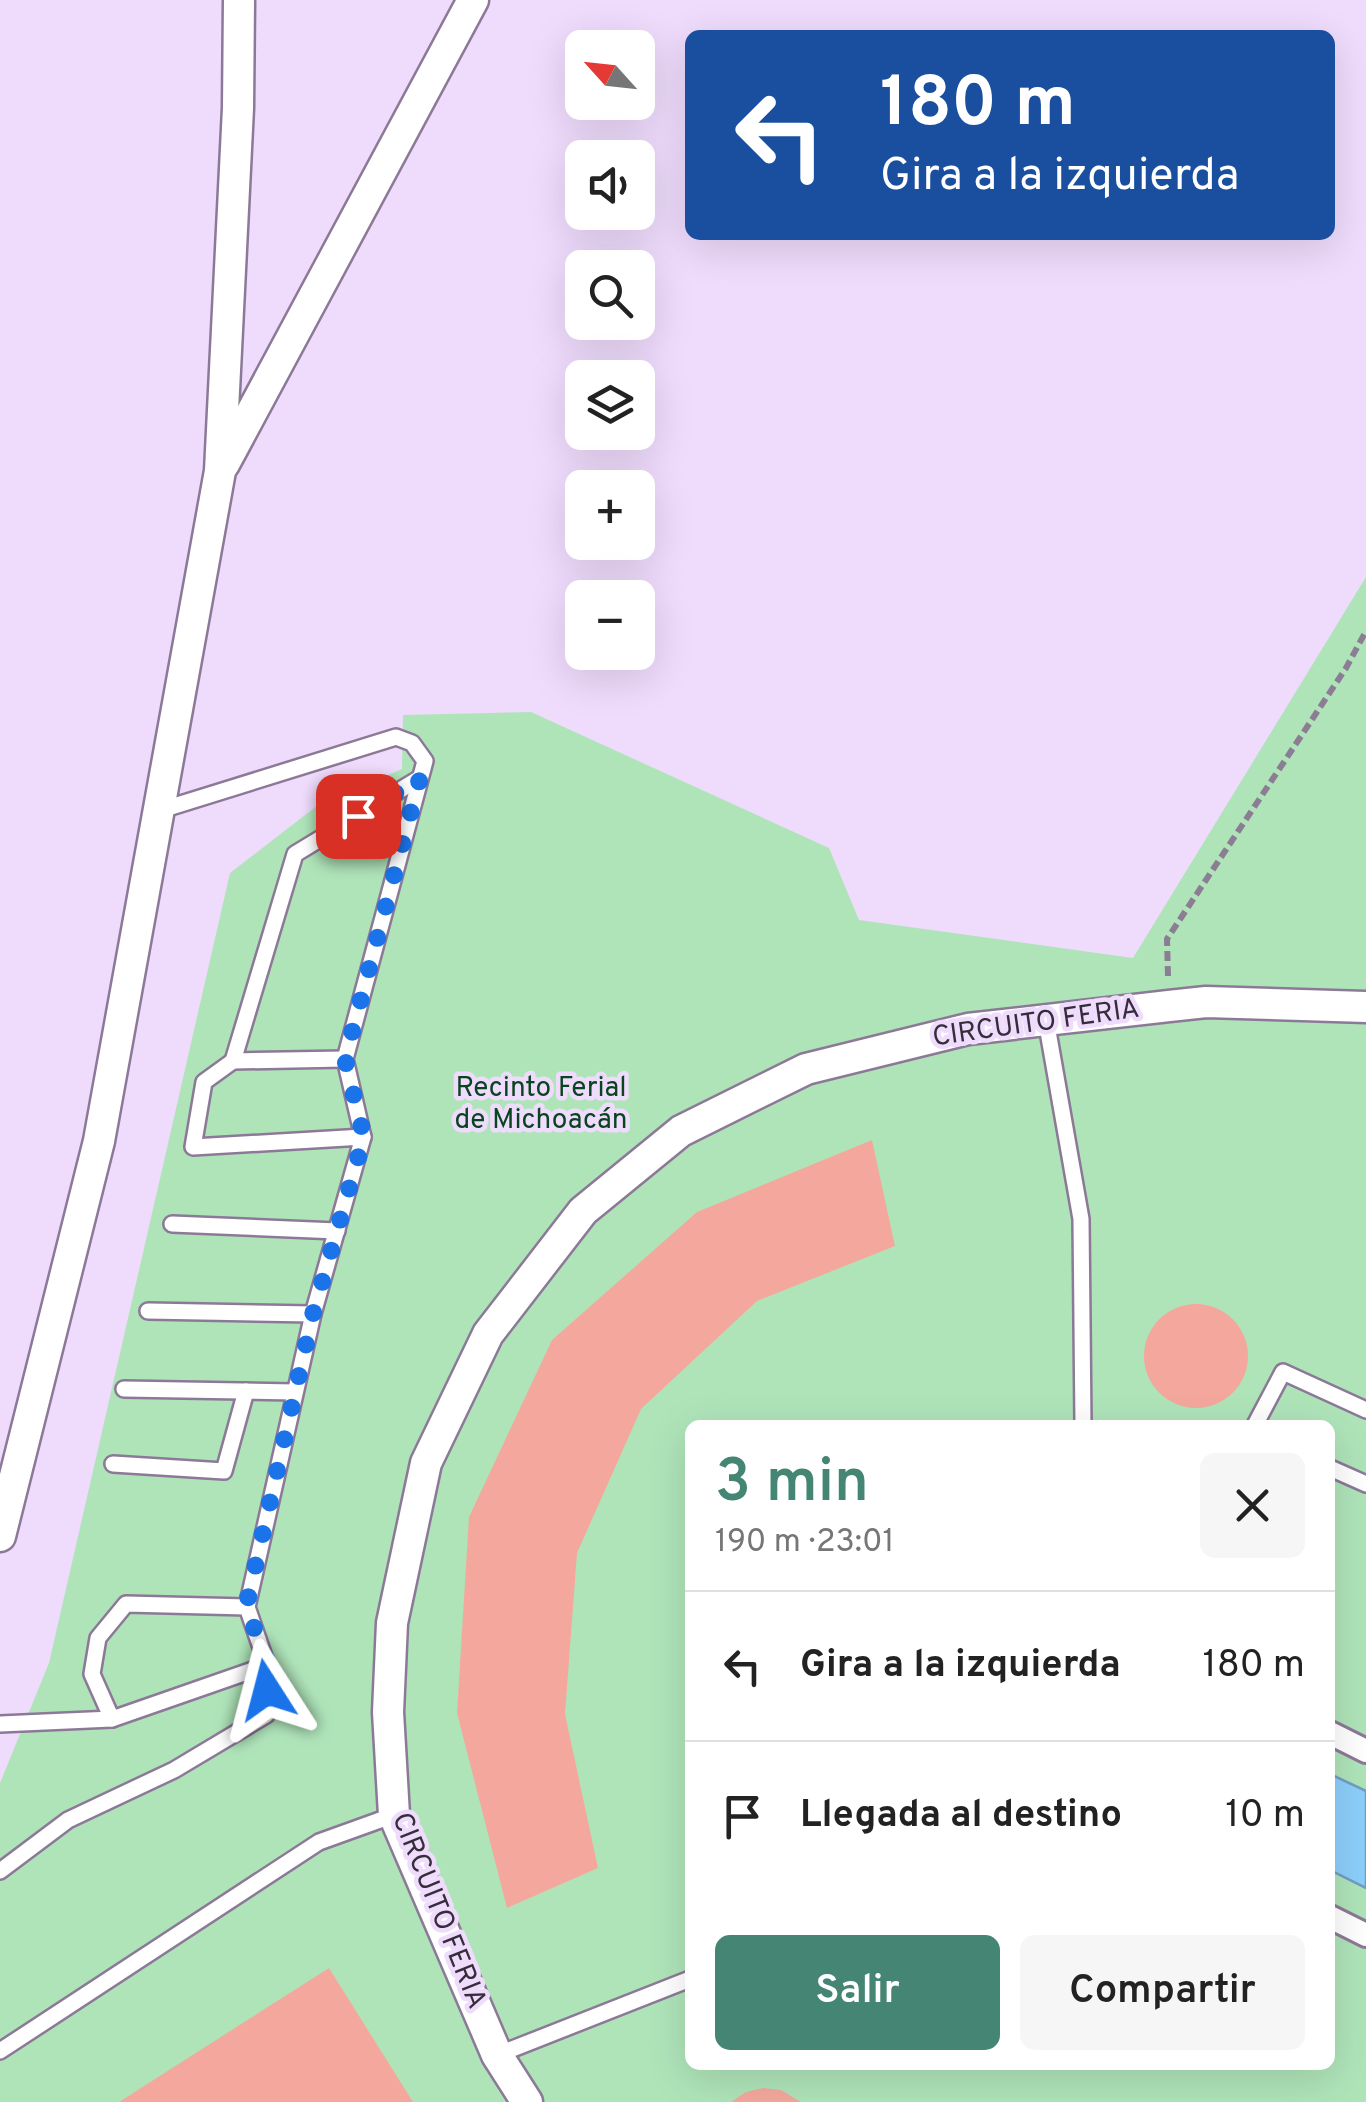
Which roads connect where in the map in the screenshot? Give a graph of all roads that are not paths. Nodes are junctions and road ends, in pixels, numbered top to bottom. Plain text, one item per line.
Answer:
1 (239, 0) edge
2 (474, 0) edge
3 (220, 471) junction
4 (420, 778) junction
5 (158, 811) junction
6 (1366, 1008) edge
7 (1046, 1020) junction
8 (345, 1059) junction
9 (233, 1061) junction
10 (364, 1137) junction
11 (172, 1224) dead end
12 (336, 1231) junction
13 (148, 1311) dead end
14 (313, 1314) junction
15 (124, 1389) dead end
16 (246, 1392) junction
17 (295, 1392) junction
18 (1366, 1410) edge
19 (1083, 1420) edge
20 (1259, 1420) edge
21 (113, 1464) dead end
22 (1335, 1470) edge
23 (1366, 1484) edge
24 (0, 1536) edge
25 (246, 1607) junction
26 (268, 1664) junction
27 (112, 1718) junction
28 (0, 1724) edge
29 (1335, 1736) edge
30 (1366, 1751) edge
31 (394, 1815) junction
32 (0, 1871) edge
33 (1335, 1920) edge
34 (1366, 1935) edge
35 (685, 1981) edge
36 (0, 2052) edge
37 (496, 2054) junction
38 (528, 2102) edge

1 - 3 street
2 - 3 street
3 - 5 street
4 - 5 lane
4 - 8 lane
4 - 9 lane
5 - 24 street
6 - 7 street, CIRCUITO FERIA
7 - 19 lane
7 - 31 street, CIRCUITO FERIA
8 - 9 lane
8 - 10 lane
9 - 10 lane
10 - 12 lane
11 - 12 lane
12 - 14 lane
13 - 14 lane
14 - 17 lane
15 - 16 lane
16 - 17 lane
16 - 21 lane
17 - 25 lane
18 - 20 lane
22 - 23 lane
25 - 26 lane
25 - 27 lane
26 - 27 lane
26 - 32 lane
27 - 28 lane
29 - 30 street
31 - 36 lane
31 - 37 street, CIRCUITO FERIA
33 - 34 street
35 - 37 lane
37 - 38 street, CIRCUITO FERIA

